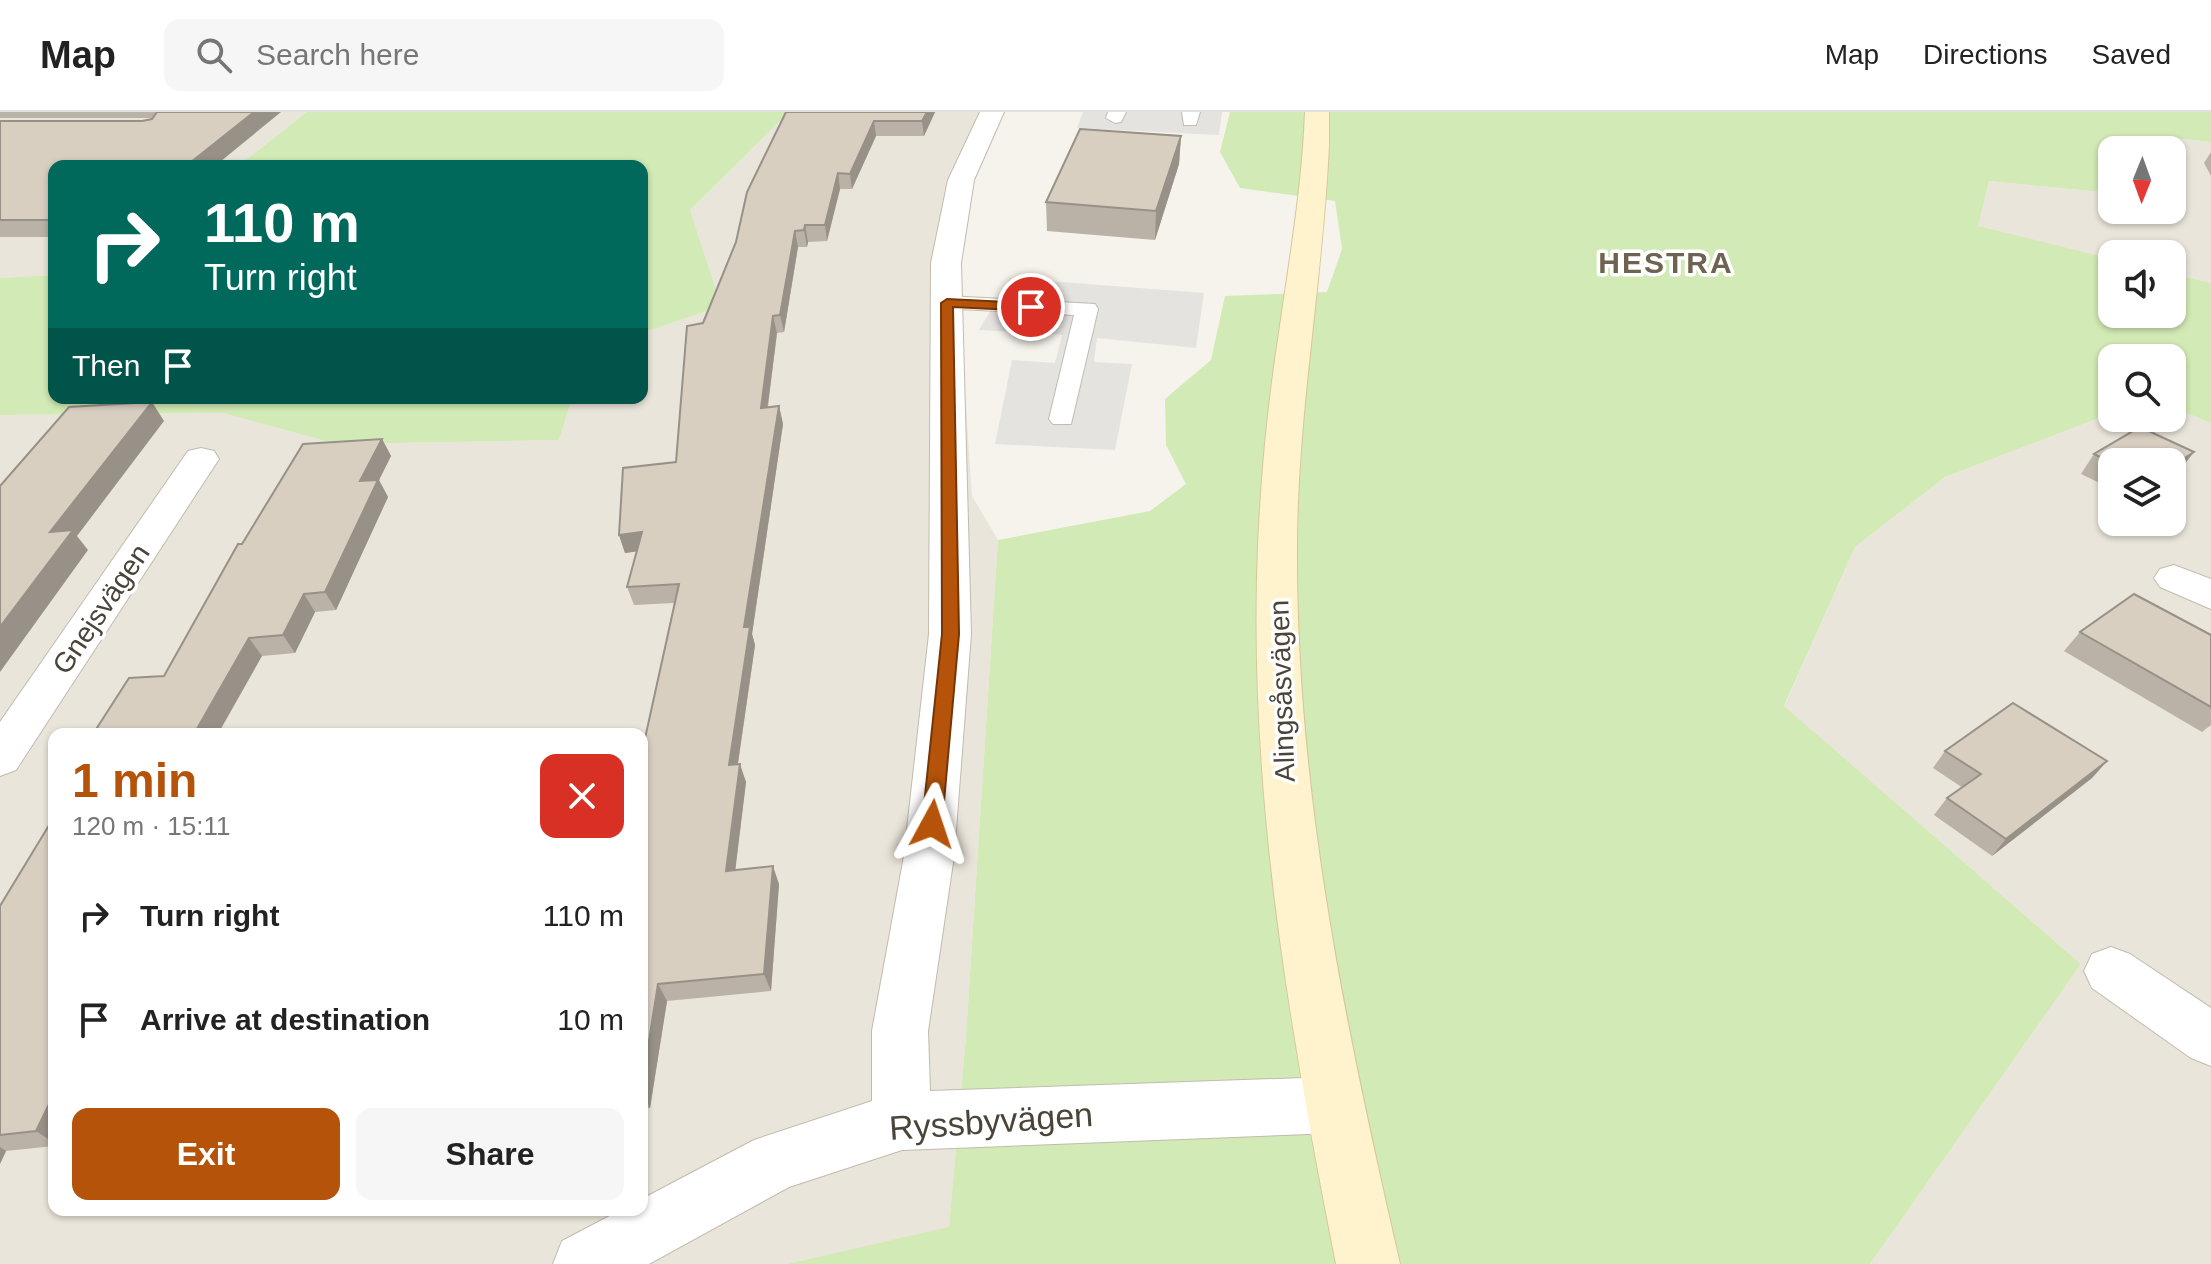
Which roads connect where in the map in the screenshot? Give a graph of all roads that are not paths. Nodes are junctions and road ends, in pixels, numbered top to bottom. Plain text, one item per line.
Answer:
1 (992, 112) edge
2 (1317, 112) edge
3 (947, 303) junction
4 (1062, 419) dead end
5 (201, 459) dead end
6 (2174, 578) dead end
7 (2211, 595) edge
8 (0, 758) edge
9 (2111, 971) dead end
10 (2211, 1040) edge
11 (1333, 1105) junction
12 (902, 1121) junction
13 (585, 1264) edge
14 (1368, 1264) edge

1 - 3 street
2 - 11 main road, Alingsåsvägen
3 - 4 lane
3 - 12 street
5 - 8 street, Gnejsvägen
6 - 7 street
9 - 10 street
11 - 12 street, Ryssbyvägen
11 - 14 main road, Alingsåsvägen
12 - 13 street, Ryssbyvägen

